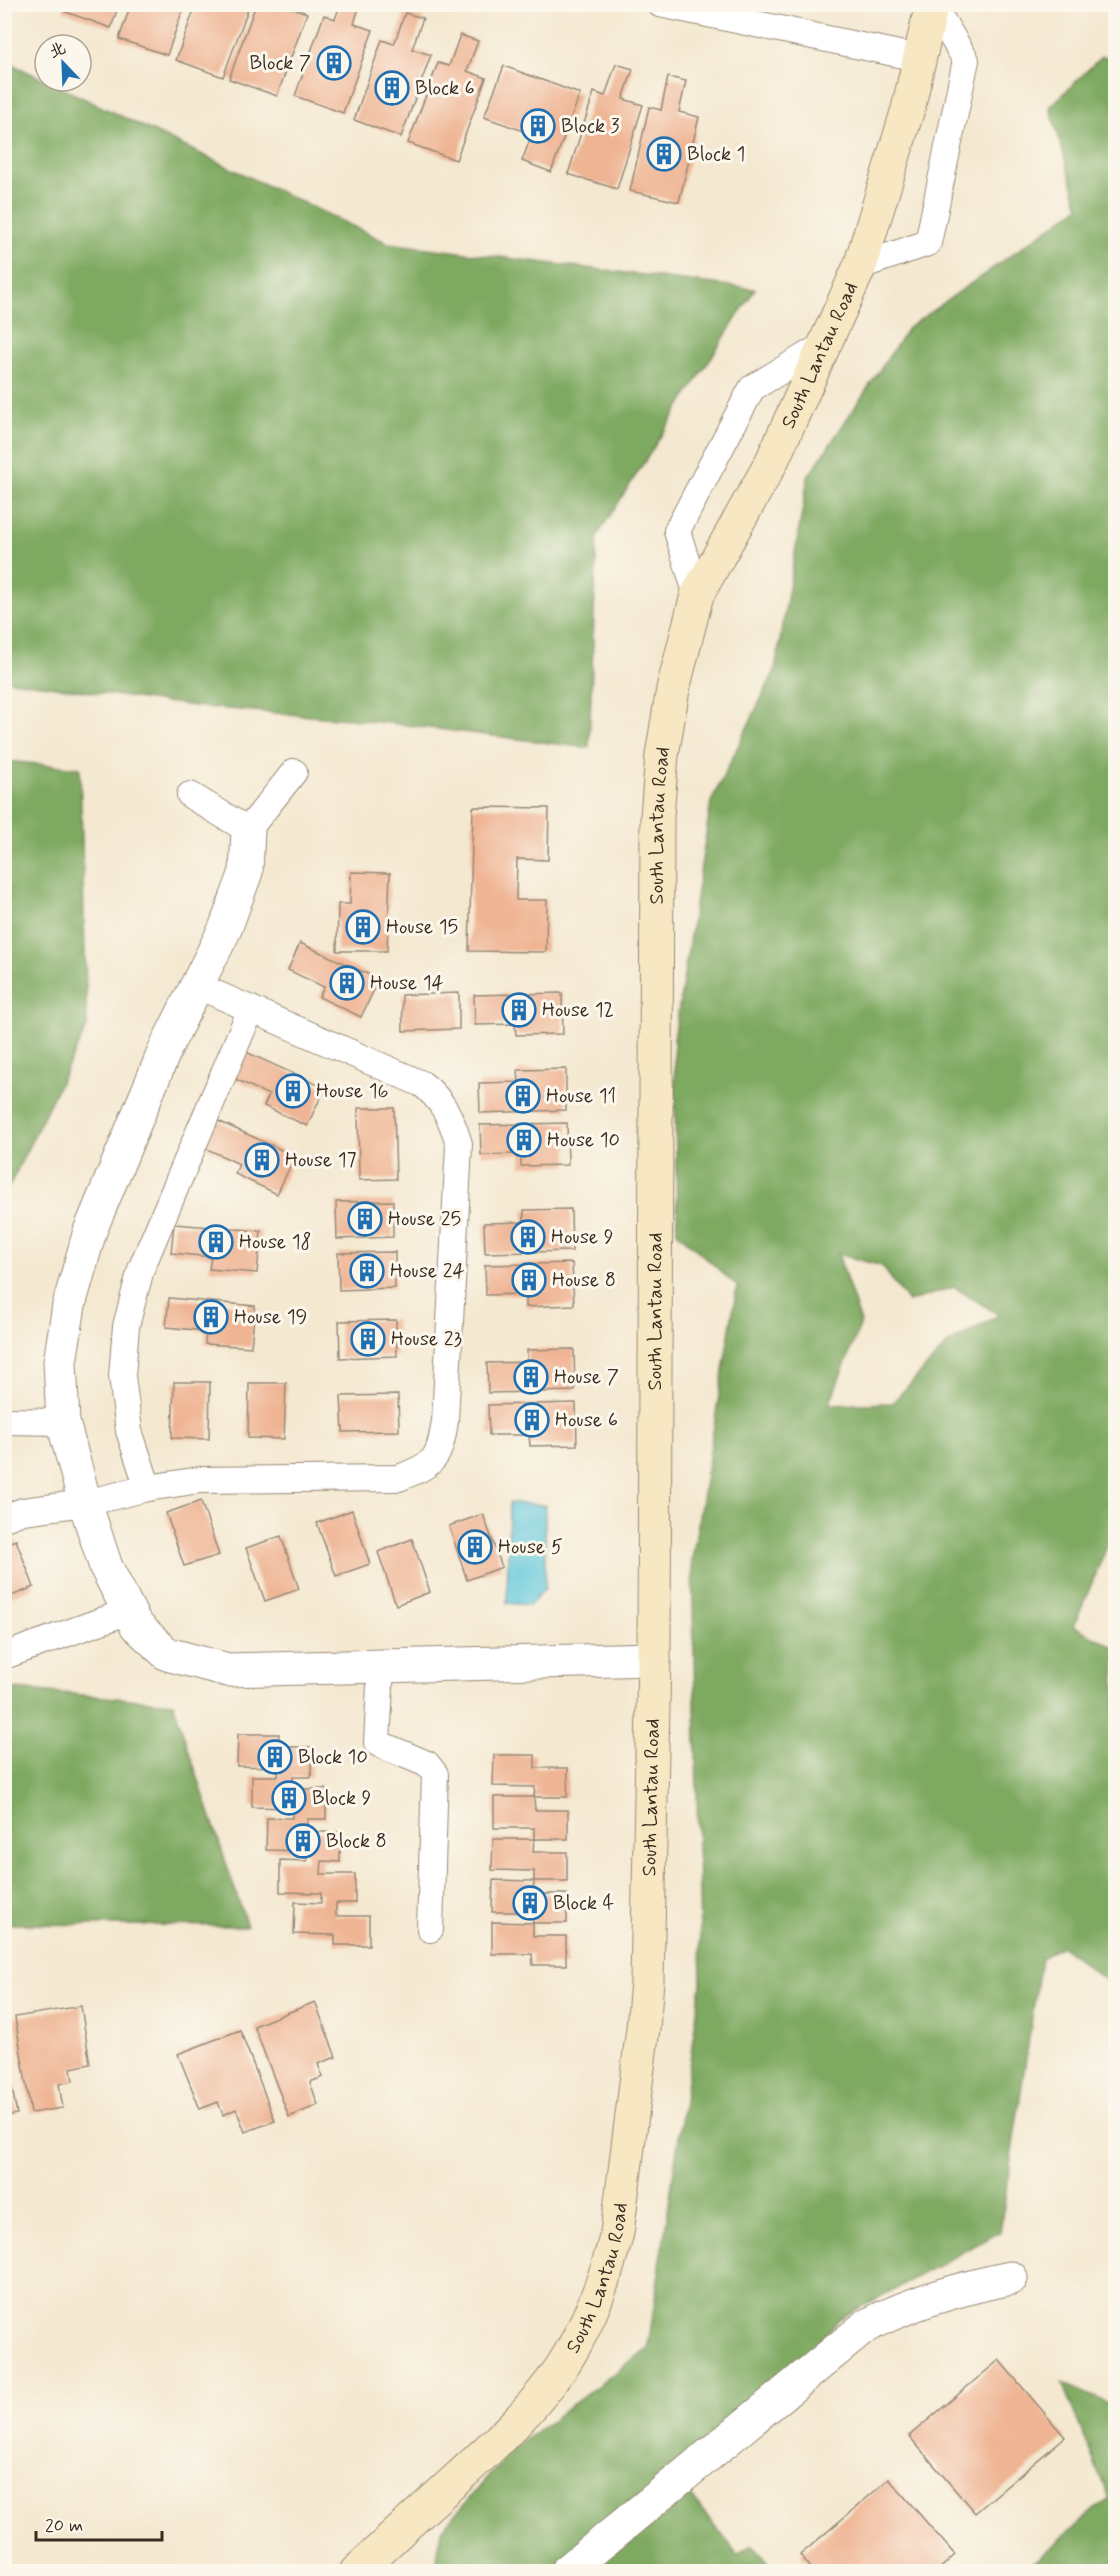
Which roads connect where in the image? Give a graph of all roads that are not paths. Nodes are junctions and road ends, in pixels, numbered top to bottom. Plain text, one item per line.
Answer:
1 (660, 4) edge
2 (932, 4) edge
3 (918, 58) junction
4 (860, 266) junction
5 (824, 345) junction
6 (697, 595) junction
7 (294, 772) dead end
8 (190, 795) dead end
9 (248, 830) junction
10 (198, 986) junction
11 (251, 1009) junction
12 (4, 1421) edge
13 (63, 1422) junction
14 (148, 1488) junction
15 (85, 1503) junction
16 (4, 1518) edge
17 (129, 1611) junction
18 (4, 1656) edge
19 (654, 1659) junction
20 (381, 1666) junction
21 (430, 1929) dead end
22 (1011, 2278) dead end
23 (356, 2571) edge
24 (566, 2571) edge

1 - 3 lane
2 - 3 main road, South Lantau Road
2 - 4 lane
3 - 4 main road, South Lantau Road
4 - 5 main road, South Lantau Road
5 - 6 main road, South Lantau Road
5 - 6 lane
6 - 19 main road, South Lantau Road
7 - 9 lane
8 - 9 lane
9 - 10 street
10 - 11 lane
10 - 13 street
11 - 14 lane
11 - 14 lane
12 - 13 lane
13 - 15 street
14 - 15 lane
15 - 16 lane
15 - 17 street
17 - 18 lane
17 - 20 street
19 - 20 street
19 - 23 main road, South Lantau Road
20 - 21 lane
22 - 24 street

